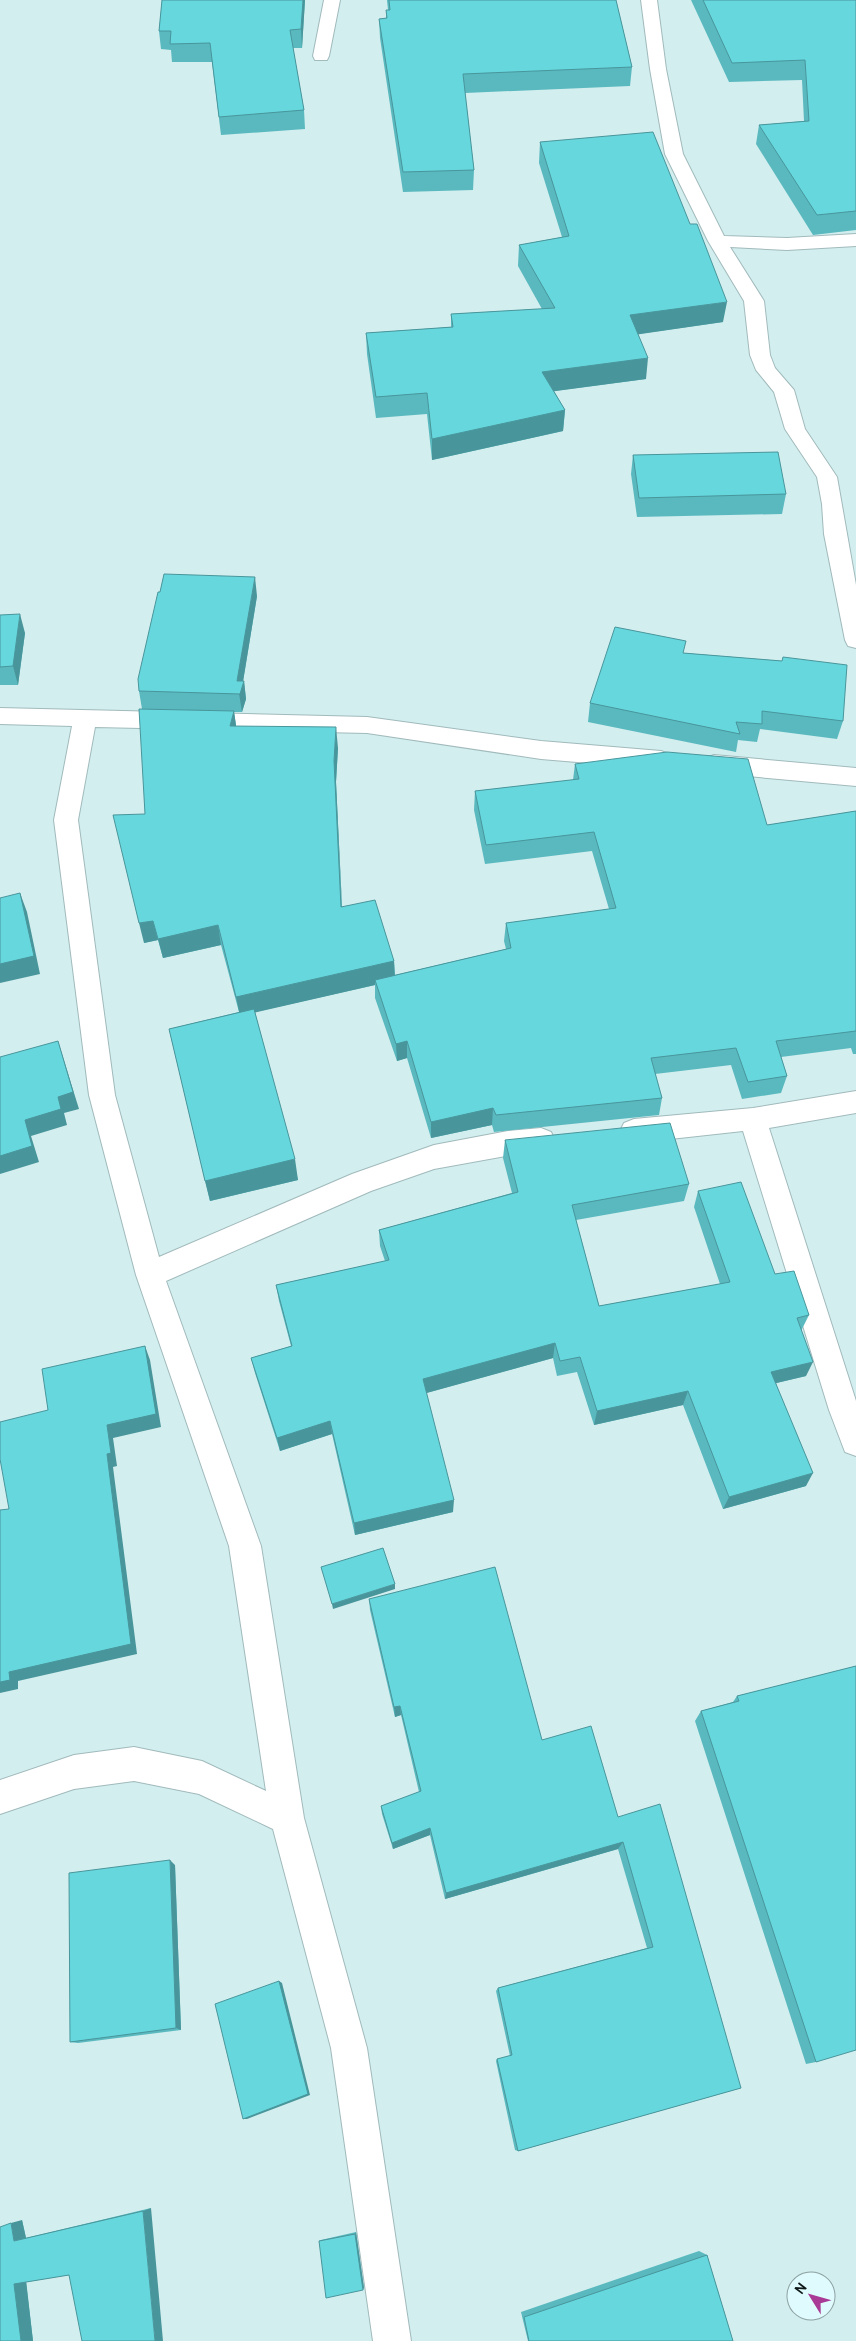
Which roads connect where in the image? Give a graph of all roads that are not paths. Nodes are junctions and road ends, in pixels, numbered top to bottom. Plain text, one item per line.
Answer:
1 (332, 0) edge
2 (649, 0) edge
3 (321, 56) dead end
4 (856, 240) edge
5 (718, 241) junction
6 (856, 640) edge
7 (0, 716) edge
8 (85, 718) junction
9 (856, 778) edge
10 (856, 1102) edge
11 (753, 1119) junction
12 (606, 1134) edge
13 (567, 1138) edge
14 (150, 1275) junction
15 (856, 1442) edge
16 (0, 1797) edge
17 (287, 1818) junction
18 (392, 2341) edge

1 - 3 street
2 - 5 street
4 - 5 street
5 - 6 street
7 - 8 street
8 - 9 street
8 - 14 street
10 - 11 street
11 - 12 street
11 - 15 street
13 - 14 street
14 - 17 street
16 - 17 street
17 - 18 street

